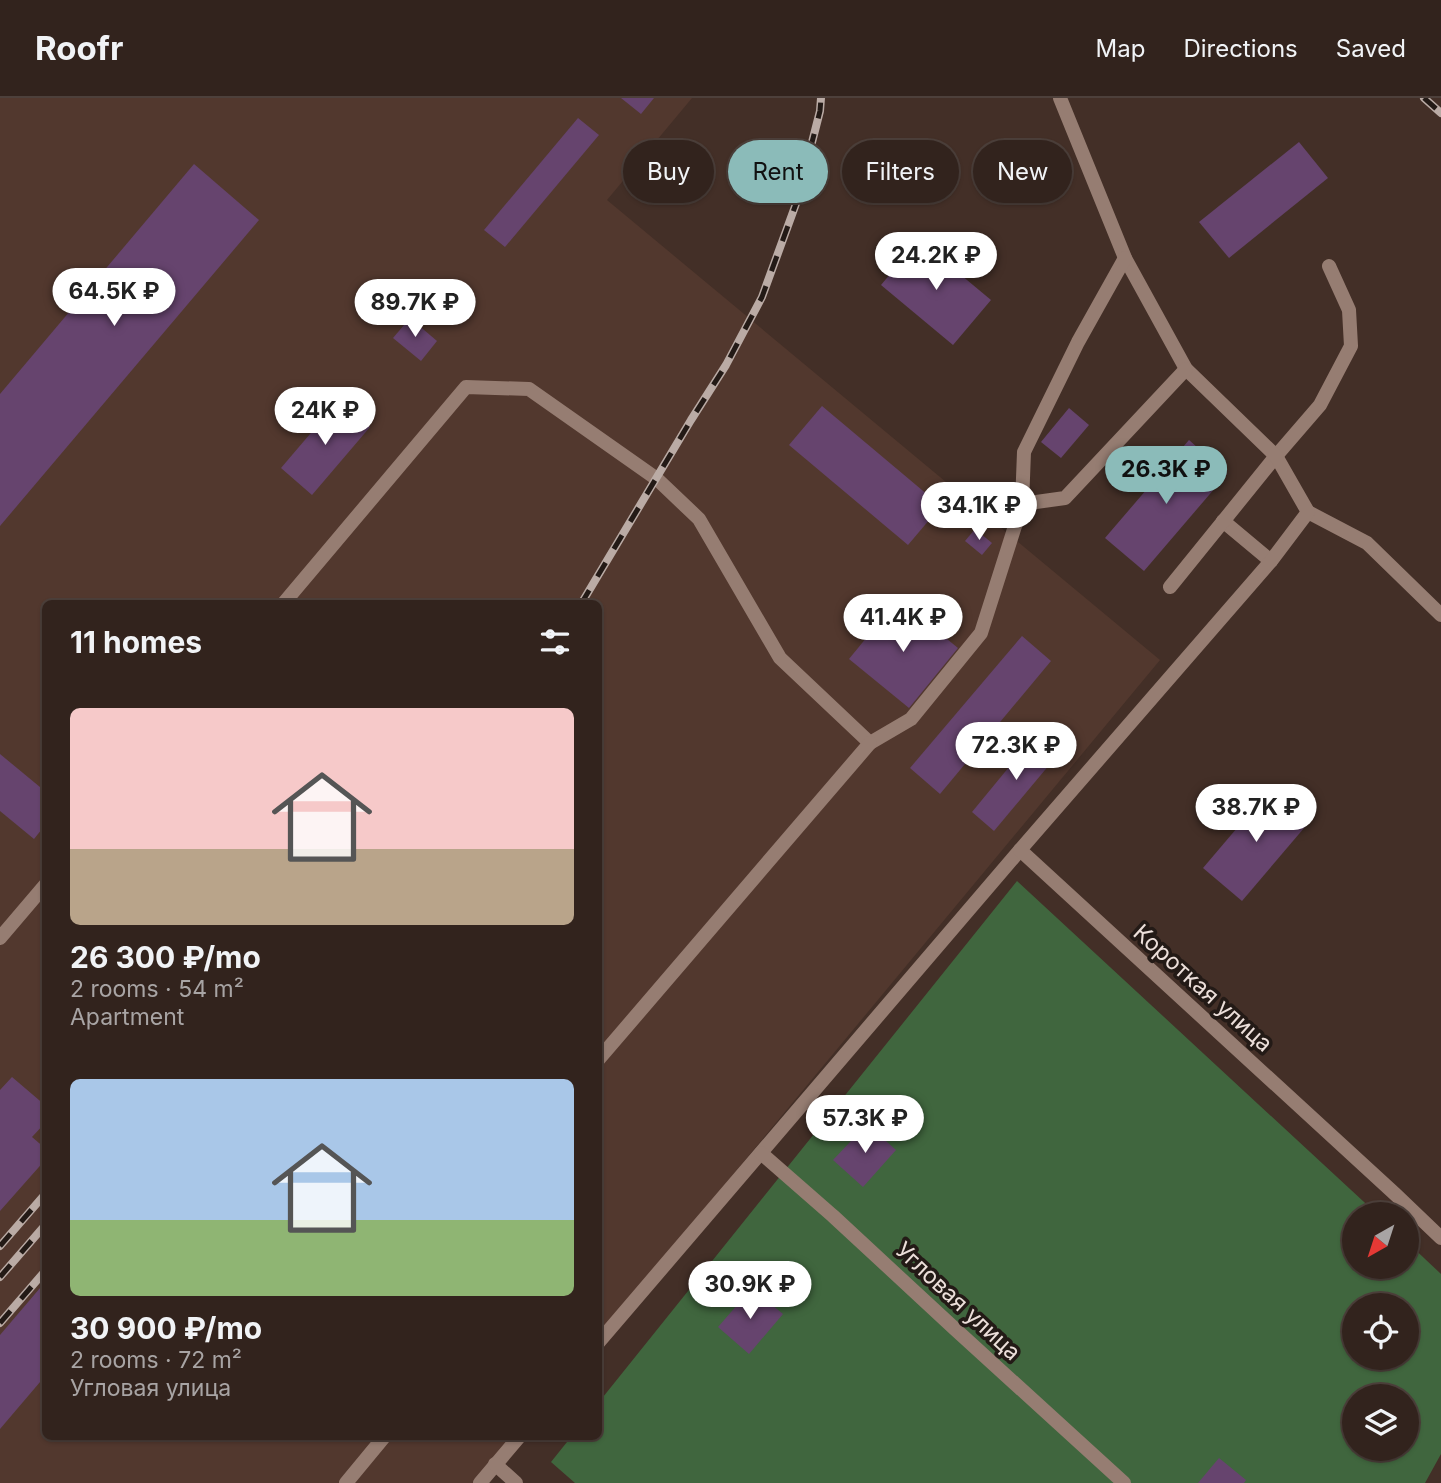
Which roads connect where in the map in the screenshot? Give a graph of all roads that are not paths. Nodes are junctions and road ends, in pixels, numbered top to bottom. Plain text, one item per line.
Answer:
1 (1060, 98) edge
2 (1125, 258) junction
3 (1329, 265) dead end
4 (1186, 369) junction
5 (1276, 456) junction
6 (1023, 505) junction
7 (1308, 512) junction
8 (1223, 522) junction
9 (1271, 561) junction
10 (1170, 587) dead end
11 (286, 600) edge
12 (1441, 615) edge
13 (870, 743) junction
14 (1020, 850) junction
15 (42, 889) edge
16 (0, 938) edge
17 (602, 1055) edge
18 (761, 1153) junction
19 (1441, 1238) edge
20 (602, 1338) edge
21 (382, 1440) edge
22 (516, 1440) edge
23 (495, 1464) junction
24 (346, 1483) edge
25 (480, 1483) edge
26 (516, 1483) edge
27 (1124, 1483) edge

1 - 2 street
2 - 4 street
2 - 6 street
3 - 5 street
4 - 5 street
4 - 6 street
5 - 7 street
5 - 8 street
6 - 13 street
7 - 9 street
7 - 12 street
8 - 9 street
8 - 10 street
9 - 14 street
11 - 13 street
13 - 17 street
14 - 18 street
14 - 19 street, Короткая улица
15 - 16 street
18 - 20 street
18 - 27 street, Угловая улица
21 - 24 street
22 - 23 street
23 - 25 street
23 - 26 street

